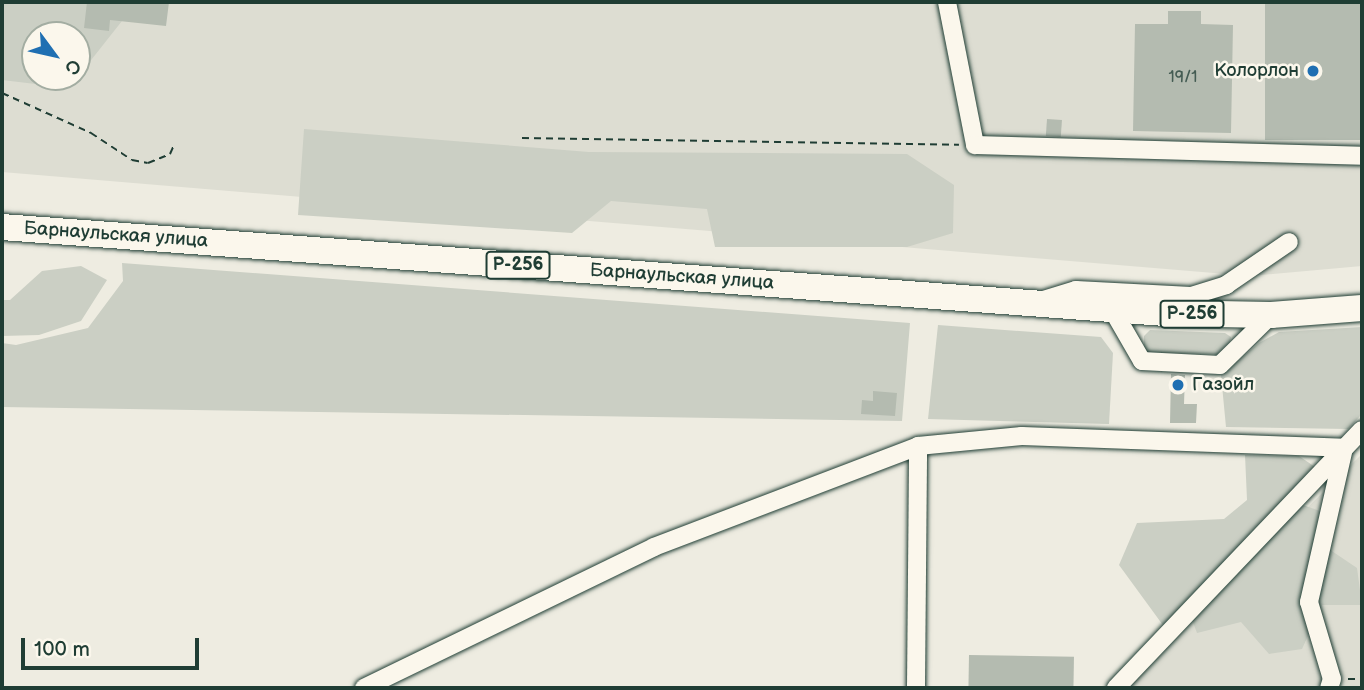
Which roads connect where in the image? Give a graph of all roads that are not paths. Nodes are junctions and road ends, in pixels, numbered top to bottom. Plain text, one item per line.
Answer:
1 (947, 2) edge
2 (1362, 156) edge
3 (2, 227) edge
4 (1289, 242) dead end
5 (1033, 303) junction
6 (1362, 308) edge
7 (1112, 309) junction
8 (1271, 315) junction
9 (1362, 430) edge
10 (918, 446) junction
11 (1344, 448) junction
12 (1332, 685) edge
13 (364, 688) edge
14 (916, 688) edge
15 (1116, 688) edge

1 - 2 street
3 - 5 highway, Барнаульская улица / Р-256
4 - 5 street
5 - 7 highway, Барнаульская улица / Р-256
6 - 8 highway, Барнаульская улица / Р-256
7 - 8 highway, Барнаульская улица / Р-256
7 - 8 street
9 - 11 street
10 - 11 street
10 - 13 street
10 - 14 street
11 - 12 street
11 - 15 street

